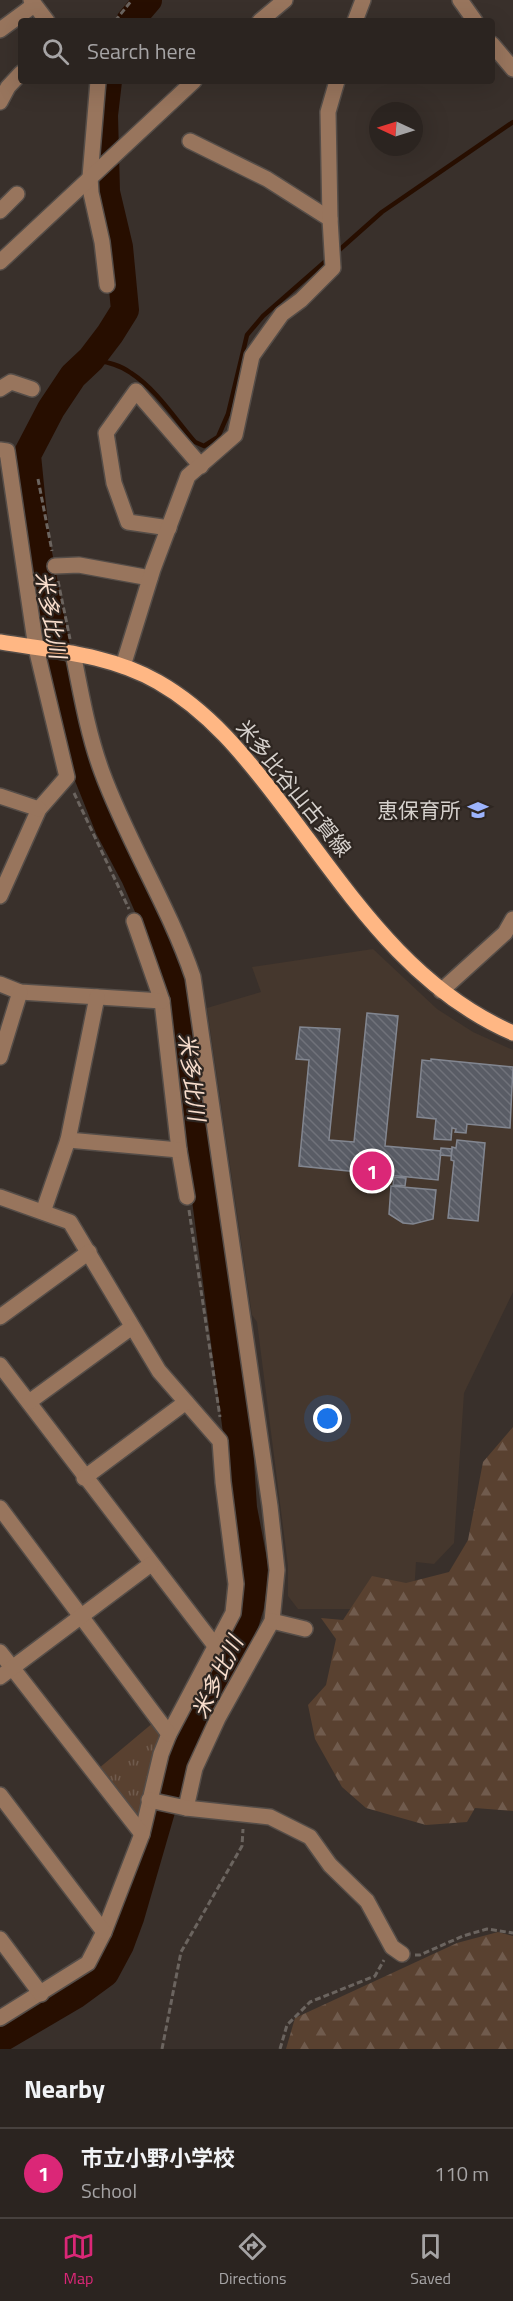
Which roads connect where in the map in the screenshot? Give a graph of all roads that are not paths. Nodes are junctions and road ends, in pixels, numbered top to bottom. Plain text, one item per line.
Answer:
1 (285, 0) edge
2 (363, 0) edge
3 (460, 0) edge
4 (33, 2) edge
5 (45, 18) edge
6 (264, 18) edge
7 (357, 18) edge
8 (473, 18) edge
9 (0, 30) edge
10 (495, 48) edge
11 (513, 69) edge
12 (18, 76) edge
13 (98, 84) edge
14 (191, 84) edge
15 (336, 84) edge
16 (0, 102) edge
17 (190, 141) dead end
18 (90, 177) junction
19 (17, 194) dead end
20 (0, 211) edge
21 (330, 219) junction
22 (1, 259) edge
23 (107, 285) dead end
24 (0, 389) edge
25 (32, 389) dead end
26 (0, 450) edge
27 (201, 466) junction
28 (169, 528) junction
29 (55, 566) dead end
30 (150, 578) junction
31 (0, 642) edge
32 (39, 648) junction
33 (73, 653) junction
34 (123, 666) junction
35 (0, 796) edge
36 (39, 809) junction
37 (0, 896) edge
38 (513, 919) edge
39 (134, 921) road end
40 (0, 984) edge
41 (441, 991) junction
42 (20, 992) junction
43 (97, 997) junction
44 (162, 1000) junction
45 (513, 1033) edge
46 (0, 1057) edge
47 (68, 1140) junction
48 (179, 1150) junction
49 (0, 1197) edge
50 (187, 1197) road end
51 (43, 1212) junction
52 (89, 1252) junction
53 (0, 1317) edge
54 (132, 1327) junction
55 (0, 1365) edge
56 (29, 1402) junction
57 (186, 1402) junction
58 (84, 1478) junction
59 (0, 1508) edge
60 (151, 1564) junction
61 (81, 1616) junction
62 (272, 1621) junction
63 (305, 1629) dead end
64 (216, 1647) junction
65 (0, 1652) edge
66 (6, 1672) edge
67 (169, 1734) junction
68 (0, 1796) edge
69 (149, 1800) junction
70 (186, 1808) junction
71 (142, 1834) junction
72 (104, 1932) junction
73 (0, 1939) edge
74 (397, 1950) road end
75 (41, 1994) junction
76 (0, 2018) edge

1 - 6 street
2 - 7 street
3 - 8 street
4 - 5 street
4 - 9 street
10 - 11 street
12 - 16 street
13 - 18 street
14 - 18 street
15 - 21 street
17 - 21 street
18 - 22 street
18 - 23 street
19 - 20 street
21 - 27 street
24 - 25 street
26 - 32 street
27 - 28 street
27 - 28 street
28 - 30 street
29 - 30 street
30 - 34 street
31 - 32 main road, 米多比谷山古賀線
32 - 33 main road, 米多比谷山古賀線
32 - 36 street
33 - 34 main road, 米多比谷山古賀線
33 - 62 street
34 - 41 main road, 米多比谷山古賀線
35 - 36 street
36 - 37 street
38 - 41 street
39 - 44 street
40 - 42 street
41 - 45 main road, 米多比谷山古賀線
42 - 43 street
42 - 46 street
43 - 44 street
43 - 47 street
44 - 48 street
47 - 48 street
47 - 51 street
48 - 50 street
49 - 51 street
51 - 52 street
52 - 53 street
52 - 54 street
54 - 56 street
54 - 57 street
55 - 56 street
56 - 58 street
57 - 58 street
57 - 64 street
58 - 60 street
59 - 61 street
60 - 61 street
60 - 64 street
61 - 66 street
61 - 67 street
62 - 63 street
62 - 70 street
64 - 67 street
65 - 66 street
66 - 71 street
67 - 69 street
68 - 72 street
69 - 70 street
69 - 71 street
70 - 74 street
71 - 72 street
72 - 75 street
73 - 75 street
75 - 76 street

